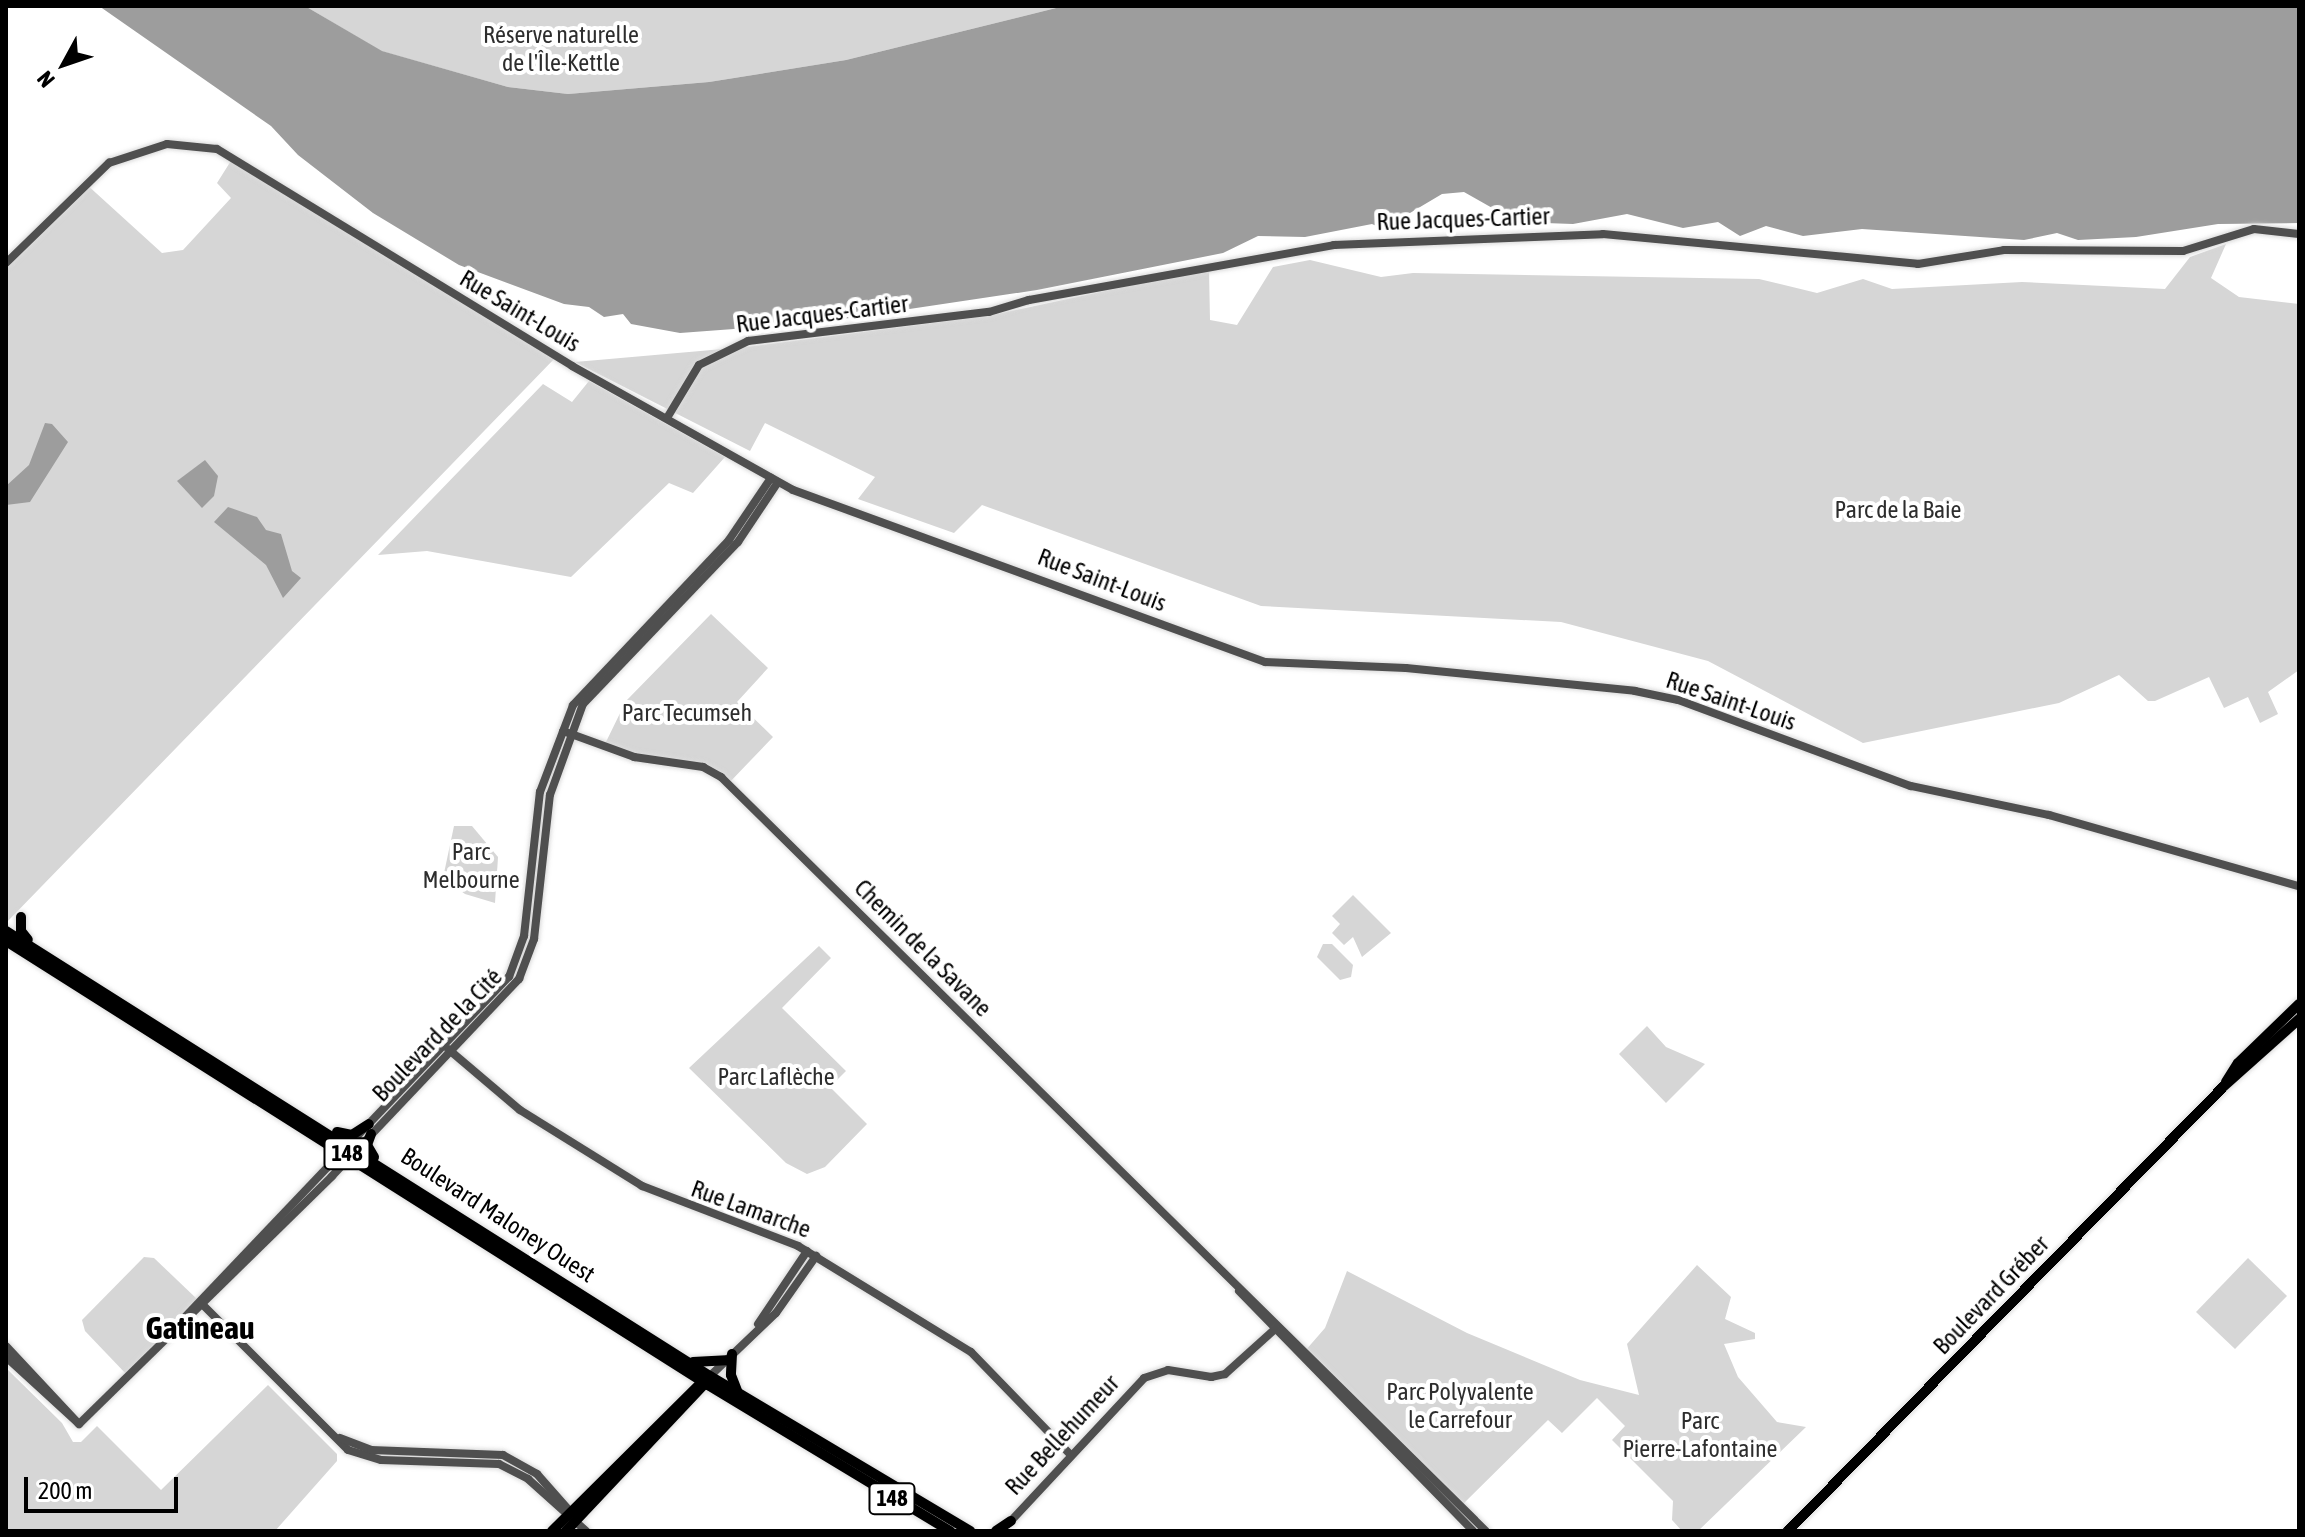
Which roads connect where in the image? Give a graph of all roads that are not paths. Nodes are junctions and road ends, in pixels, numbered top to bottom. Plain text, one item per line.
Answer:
1 (2299, 234) edge
2 (6, 263) edge
3 (667, 418) junction
4 (774, 480) junction
5 (567, 733) junction
6 (2299, 886) edge
7 (21, 917) dead end
8 (6, 931) edge
9 (6, 941) edge
10 (45, 954) junction
11 (2299, 1004) edge
12 (2299, 1019) edge
13 (448, 1049) junction
14 (2223, 1087) junction
15 (311, 1119) junction
16 (370, 1129) junction
17 (350, 1150) junction
18 (381, 1164) junction
19 (812, 1253) junction
20 (200, 1302) junction
21 (1277, 1327) junction
22 (6, 1346) edge
23 (6, 1357) edge
24 (729, 1357) junction
25 (686, 1366) junction
26 (706, 1381) junction
27 (689, 1393) junction
28 (738, 1393) junction
29 (79, 1424) junction
30 (1070, 1454) junction
31 (838, 1460) junction
32 (571, 1516) junction
33 (1004, 1528) edge
34 (552, 1531) edge
35 (566, 1531) edge
36 (586, 1531) edge
37 (950, 1531) edge
38 (970, 1531) edge
39 (1473, 1531) edge
40 (1486, 1531) edge
41 (1788, 1531) edge

1 - 3 street, Rue Jacques-Cartier
2 - 3 street, Rue Saint-Louis
3 - 4 street, Rue Saint-Louis
4 - 5 street, Boulevard de la Cité
4 - 6 street, Rue Saint-Louis
5 - 13 street, Boulevard de la Cité
5 - 21 street, Chemin de la Savane
7 - 10 main road
8 - 10 main road, Boulevard Maloney Ouest / 148
9 - 17 main road, Boulevard Maloney Ouest / 148
10 - 15 main road, Boulevard Maloney Ouest / 148
11 - 14 main road, Boulevard Gréber
12 - 14 main road, Boulevard Gréber
13 - 16 street, Boulevard de la Cité
13 - 19 street, Rue Lamarche
14 - 41 main road, Boulevard Gréber
15 - 16 main road
15 - 17 main road, Boulevard Maloney Ouest / 148
16 - 17 street, Boulevard de la Cité
16 - 18 main road
17 - 18 main road, Boulevard Maloney Ouest / 148
17 - 20 street, Boulevard de la Cité
17 - 25 main road, Boulevard Maloney Ouest / 148
18 - 25 main road, Boulevard Maloney Ouest / 148
19 - 24 street
19 - 30 street, Rue Lamarche
20 - 29 street, Boulevard de la Cité
20 - 32 street
21 - 30 street, Rue Bellehumeur
21 - 39 street, Chemin de la Savane
21 - 40 street, Chemin de la Savane
22 - 29 street
23 - 29 street
24 - 25 main road
24 - 26 street
24 - 28 main road
25 - 26 main road, Boulevard Maloney Ouest / 148
25 - 27 main road
26 - 27 main road
26 - 28 main road, Boulevard Maloney Ouest / 148
26 - 31 main road, Boulevard Maloney Ouest / 148
26 - 32 main road
27 - 32 main road
28 - 31 main road, Boulevard Maloney Ouest / 148
30 - 33 street, Rue Bellehumeur
31 - 37 main road, Boulevard Maloney Ouest / 148
31 - 38 main road, Boulevard Maloney Ouest / 148
32 - 34 main road
32 - 35 main road
32 - 36 street

